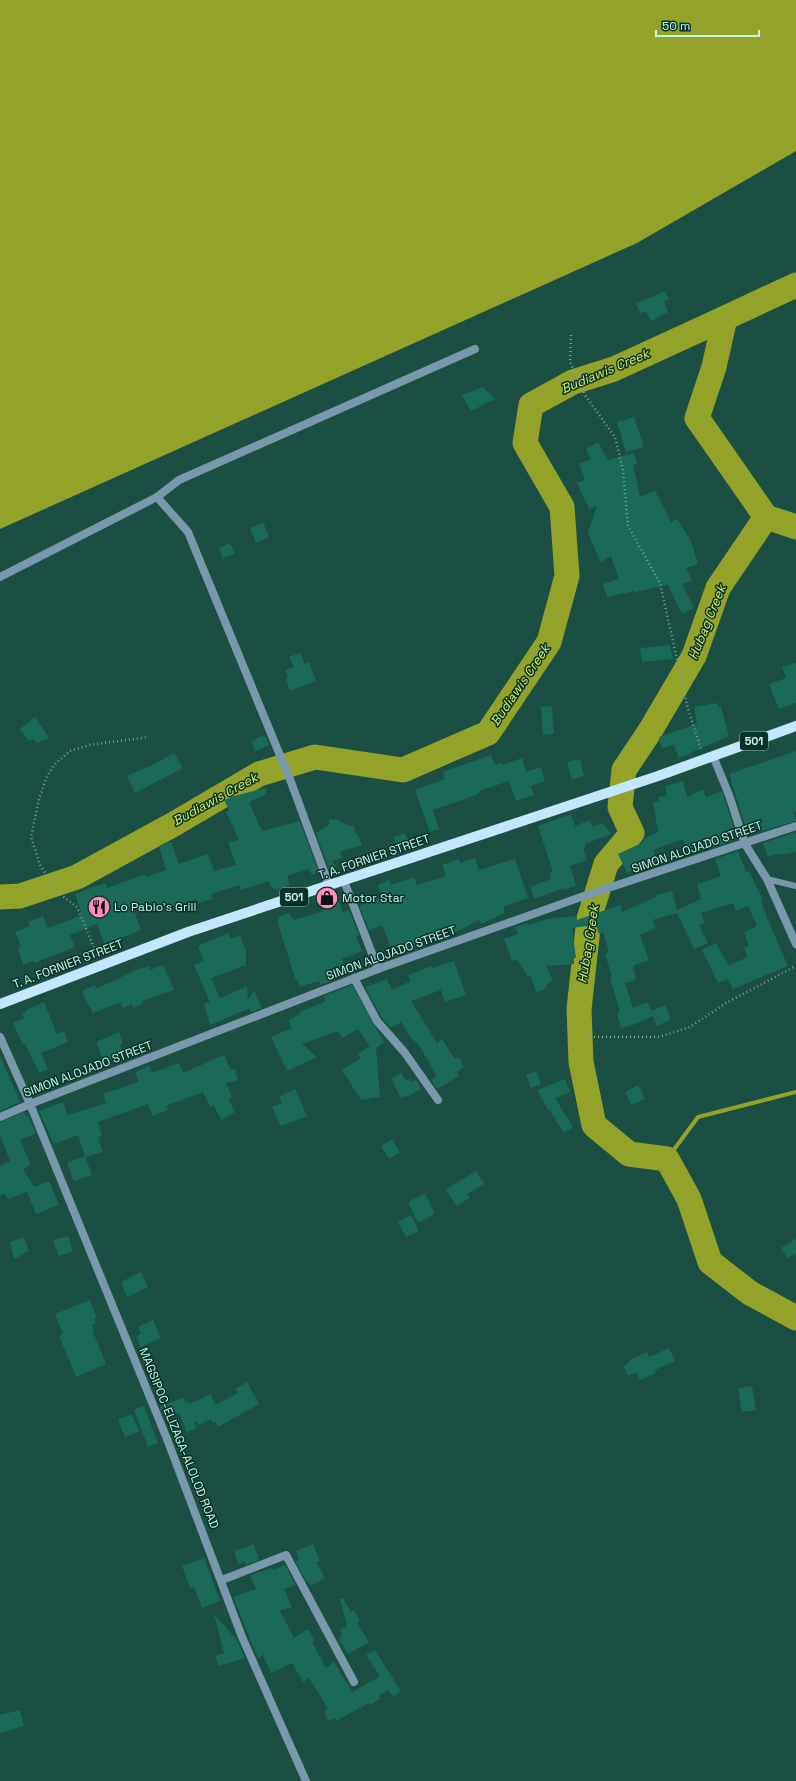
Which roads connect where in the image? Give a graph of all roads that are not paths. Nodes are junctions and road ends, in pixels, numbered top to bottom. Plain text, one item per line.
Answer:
1 (475, 349) dead end
2 (156, 497) junction
3 (0, 577) edge
4 (796, 726) edge
5 (709, 757) junction
6 (796, 826) edge
7 (745, 844) junction
8 (767, 879) junction
9 (344, 880) junction
10 (329, 885) junction
11 (796, 886) edge
12 (796, 944) edge
13 (378, 969) junction
14 (354, 978) junction
15 (0, 1004) edge
16 (0, 1037) edge
17 (438, 1100) dead end
18 (30, 1104) junction
19 (0, 1117) edge
20 (222, 1580) junction
21 (354, 1682) dead end
22 (306, 1781) edge

1 - 2 street
2 - 3 street
2 - 10 street
4 - 5 main road, 501
5 - 7 street
5 - 9 main road, T. A. FORNIER STREET / 501
6 - 7 street, SIMON ALOJADO STREET
7 - 8 street
7 - 13 street, SIMON ALOJADO STREET
8 - 11 lane
8 - 12 street
9 - 10 main road, T. A. FORNIER STREET / 501
9 - 13 street
10 - 15 main road, T. A. FORNIER STREET / 501
13 - 14 street, SIMON ALOJADO STREET
14 - 17 street
14 - 18 street, SIMON ALOJADO STREET
16 - 18 street, MAGSIPOC-ELIZAGA-ALOLOD ROAD
18 - 19 street, SIMON ALOJADO STREET
18 - 20 street, MAGSIPOC-ELIZAGA-ALOLOD ROAD
20 - 21 street
20 - 22 street, MAGSIPOC-ELIZAGA-ALOLOD ROAD

